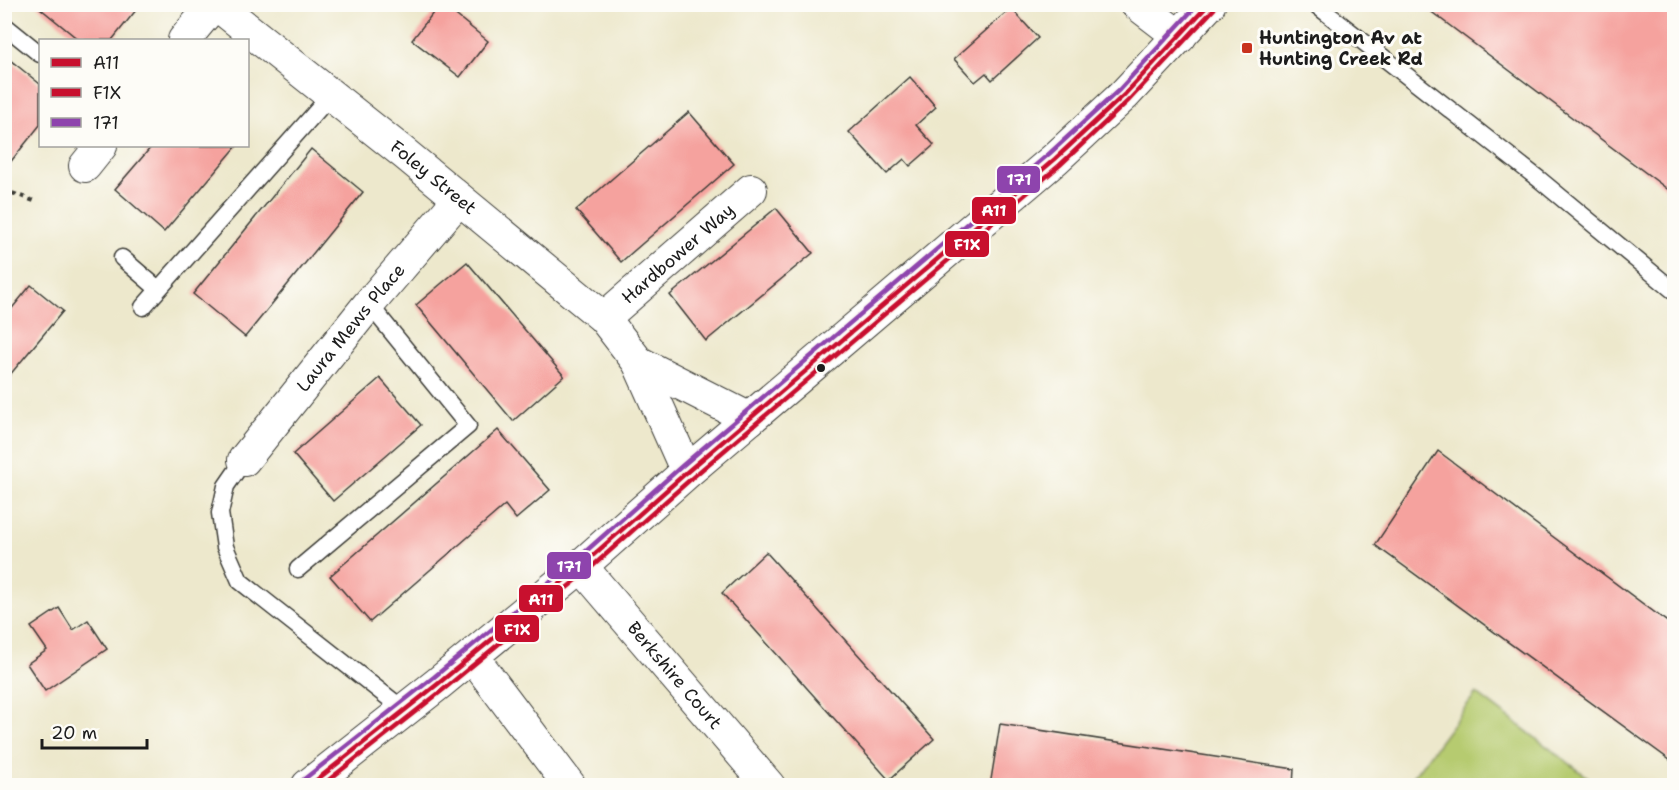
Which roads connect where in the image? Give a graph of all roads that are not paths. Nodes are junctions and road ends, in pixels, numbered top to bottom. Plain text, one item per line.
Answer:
1 (215, 4) edge
2 (1137, 4) edge
3 (1209, 4) edge
4 (1315, 4) edge
5 (4, 26) edge
6 (1180, 37) junction
7 (185, 39) edge
8 (39, 53) edge
9 (331, 95) junction
10 (751, 190) dead end
11 (459, 199) junction
12 (122, 258) dead end
13 (158, 289) junction
14 (1674, 291) edge
15 (369, 304) junction
16 (143, 307) dead end
17 (604, 318) junction
18 (638, 362) junction
19 (750, 419) junction
20 (244, 460) joint
21 (687, 472) junction
22 (581, 566) junction
23 (298, 569) dead end
24 (471, 656) junction
25 (404, 710) junction
26 (308, 786) edge
27 (570, 786) edge
28 (769, 786) edge

1 - 7 street
1 - 9 street, Foley Street
2 - 6 street
3 - 6 main road
4 - 14 lane
5 - 8 lane
6 - 19 main road
9 - 11 street, Foley Street
9 - 13 lane
10 - 17 street, Hardbower Way
11 - 15 street, Laura Mews Place
11 - 17 street, Foley Street
12 - 13 lane
13 - 16 lane
15 - 20 street, Laura Mews Place
15 - 23 lane
17 - 18 street, Foley Street
18 - 19 street, Foley Street
18 - 21 street, Foley Street
19 - 21 main road
20 - 25 lane
21 - 22 main road
22 - 24 main road
22 - 28 street, Berkshire Court
24 - 25 main road
24 - 27 street
25 - 26 main road

